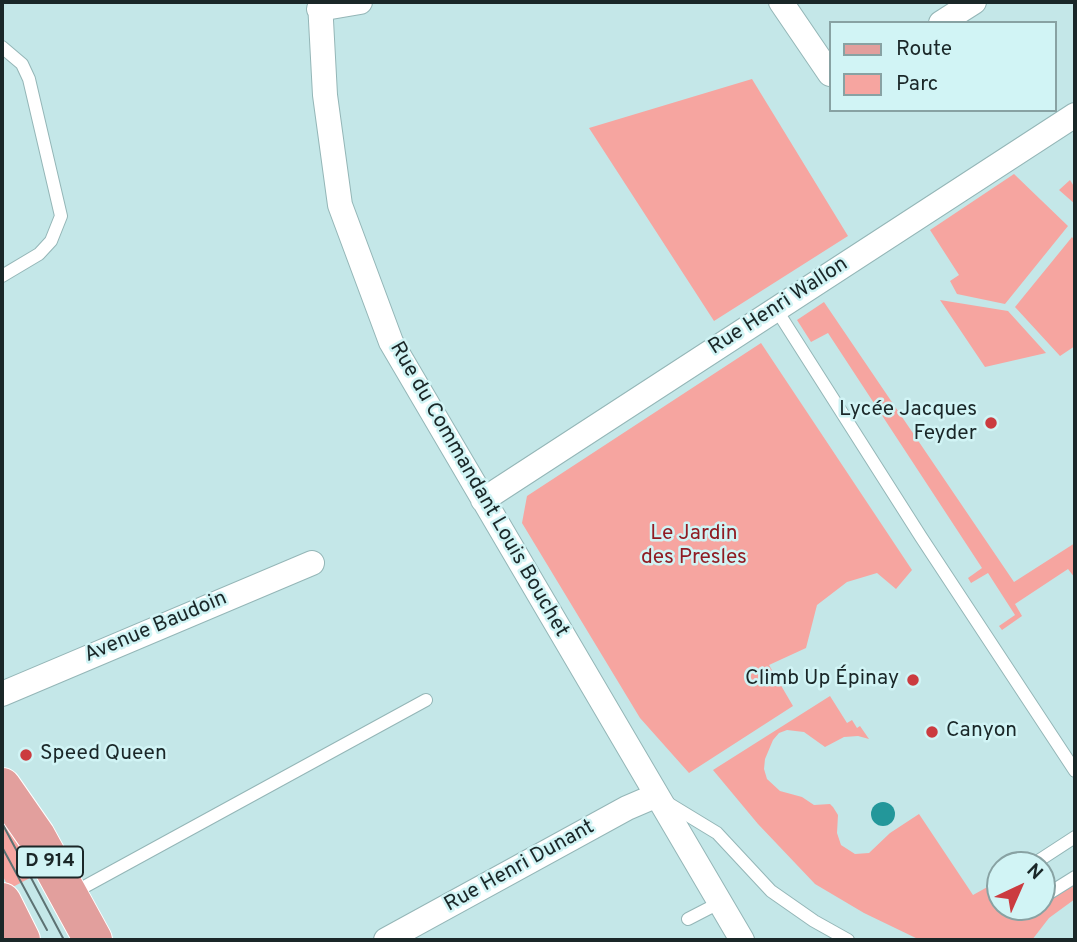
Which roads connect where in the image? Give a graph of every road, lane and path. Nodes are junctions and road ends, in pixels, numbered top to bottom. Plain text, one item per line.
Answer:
1 (360, 2) edge
2 (781, 2) edge
3 (974, 2) edge
4 (317, 18) edge
5 (944, 21) edge
6 (2, 47) edge
7 (828, 71) edge
8 (1075, 115) edge
9 (2, 275) edge
10 (776, 309) junction
11 (483, 500) junction
12 (312, 563) dead end
13 (2, 694) edge
14 (426, 700) dead end
15 (1075, 771) edge
16 (2, 786) edge
17 (655, 796) junction
18 (1075, 837) edge
19 (1054, 851) edge
20 (1075, 877) edge
21 (1056, 889) edge
22 (69, 895) junction
23 (719, 903) junction
24 (688, 919) dead end
25 (93, 940) edge
26 (386, 940) edge
27 (742, 940) edge
28 (848, 940) edge

1 - 4 street
2 - 7 street
3 - 5 street
4 - 11 street, Rue du Commandant Louis Bouchet
6 - 9 lane
8 - 10 street, Rue Henri Wallon
10 - 11 street, Rue Henri Wallon
10 - 15 lane
11 - 17 street, Rue du Commandant Louis Bouchet
12 - 13 street, Avenue Baudoin
14 - 22 lane
16 - 22 main road, D 914
17 - 23 street, Rue du Commandant Louis Bouchet
17 - 26 street, Rue Henri Dunant
17 - 28 lane
18 - 19 lane
20 - 21 lane
22 - 25 main road, D 914
23 - 24 lane
23 - 27 street, Rue du Commandant Louis Bouchet

